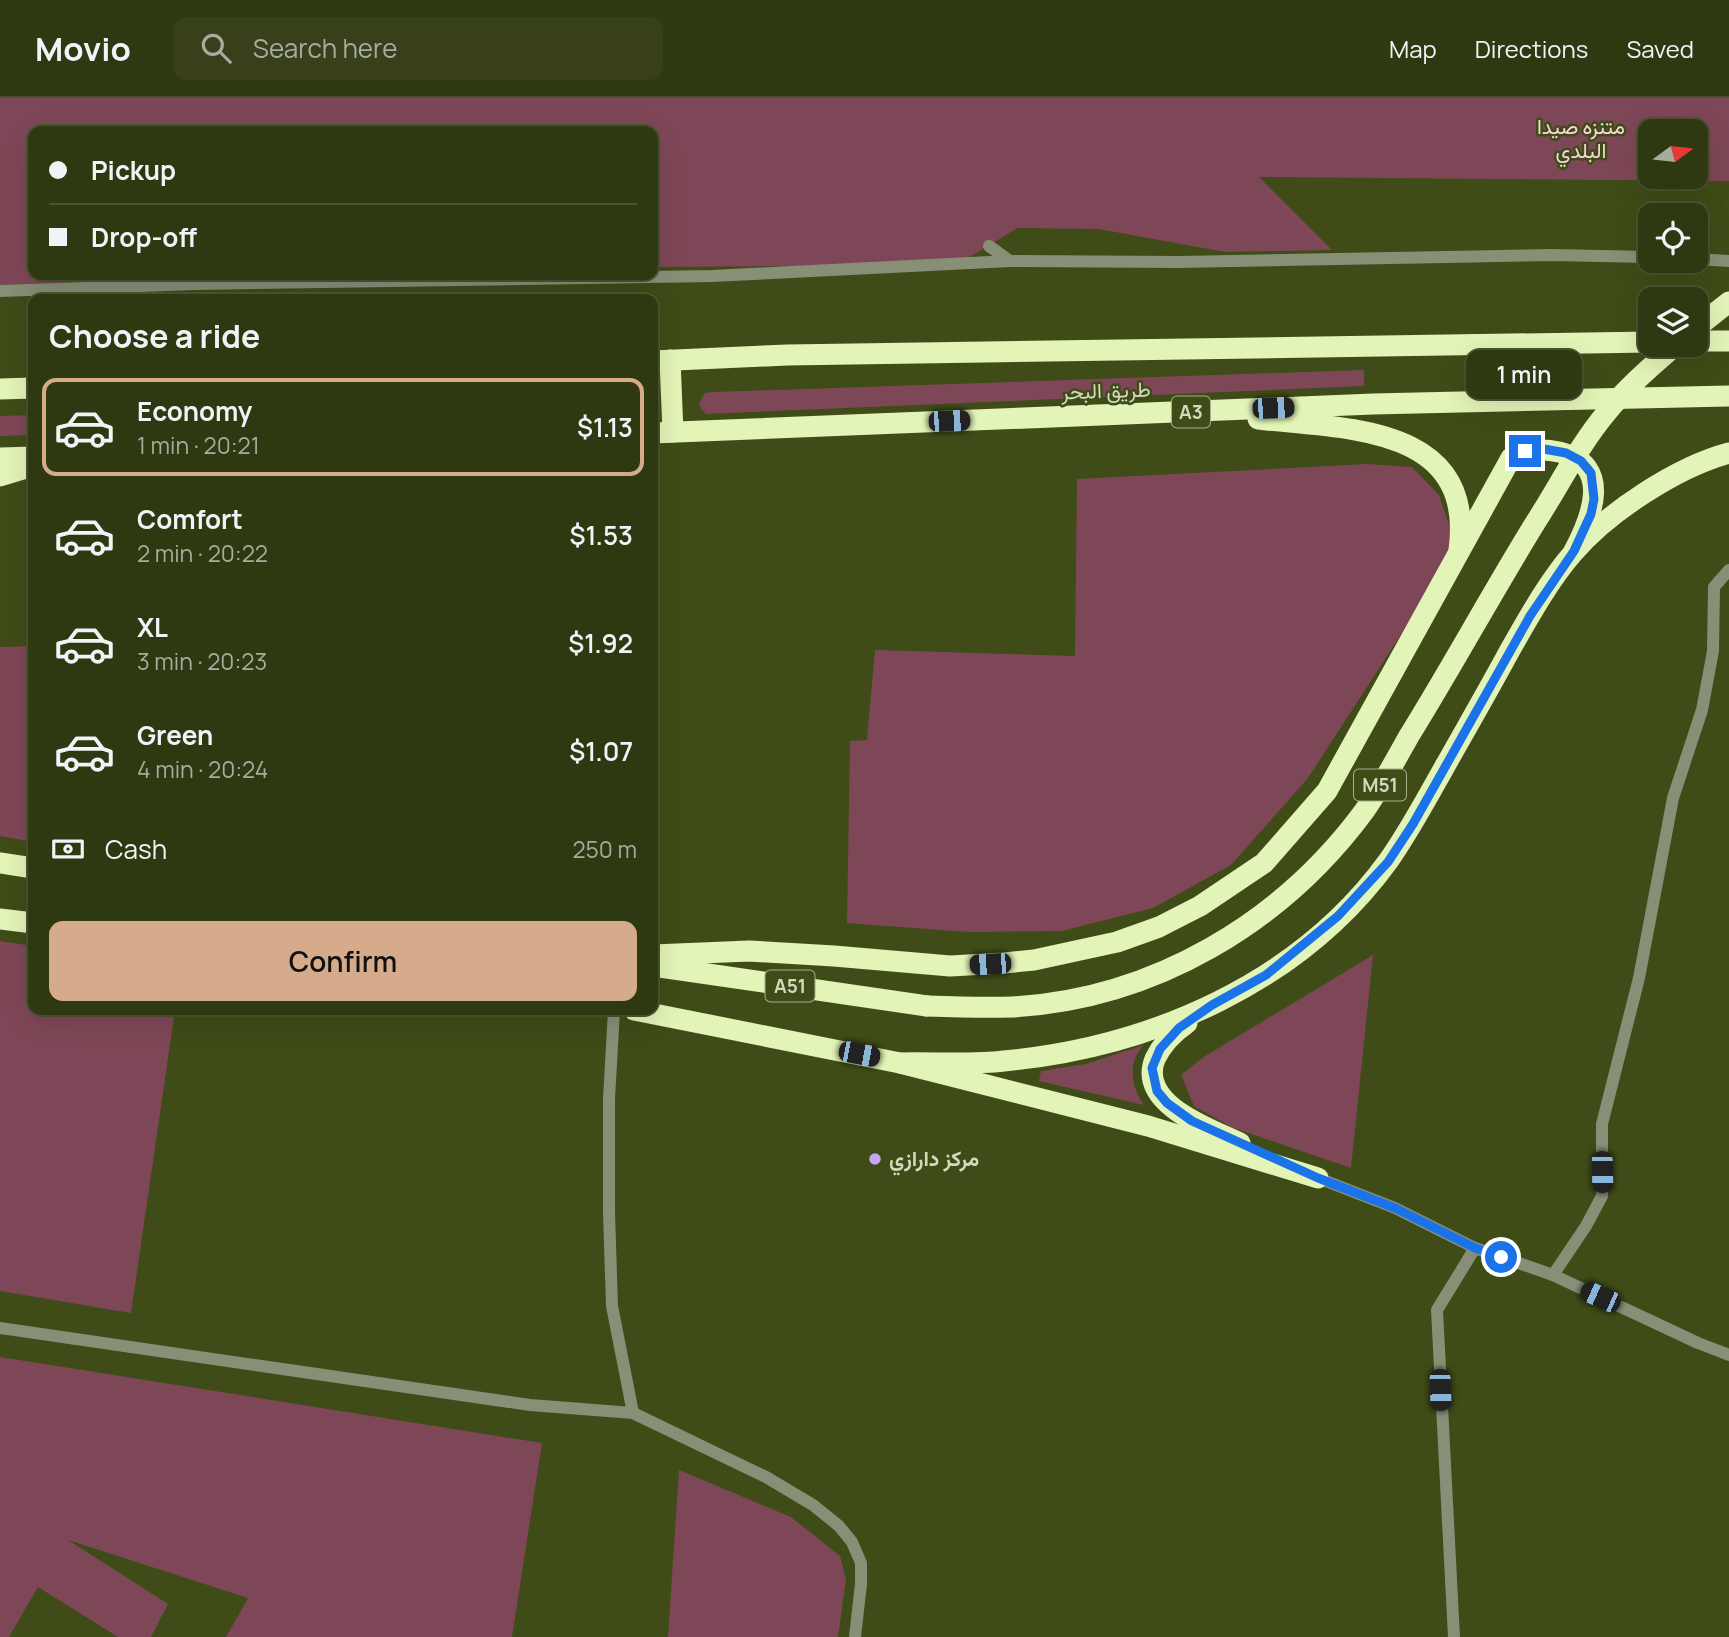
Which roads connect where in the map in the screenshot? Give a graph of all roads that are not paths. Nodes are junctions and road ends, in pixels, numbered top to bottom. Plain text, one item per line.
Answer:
1 (989, 246) dead end
2 (1638, 257) edge
3 (1708, 260) edge
4 (1010, 261) junction
5 (1729, 261) edge
6 (658, 277) edge
7 (454, 280) edge
8 (0, 291) edge
9 (1729, 302) edge
10 (1708, 319) edge
11 (1708, 341) edge
12 (1729, 341) edge
13 (1638, 342) edge
14 (1663, 357) edge
15 (662, 360) edge
16 (28, 388) edge
17 (0, 389) edge
18 (1729, 396) edge
19 (1198, 411) junction
20 (663, 432) edge
21 (1729, 453) edge
22 (28, 457) edge
23 (0, 458) edge
24 (28, 468) edge
25 (0, 476) edge
26 (1574, 551) junction
27 (1458, 559) junction
28 (1729, 570) edge
29 (0, 919) edge
30 (28, 922) edge
31 (658, 955) edge
32 (658, 967) edge
33 (1212, 1005) junction
34 (927, 1006) joint
35 (614, 1015) edge
36 (658, 1015) edge
37 (900, 1063) junction
38 (1318, 1178) junction
39 (1475, 1248) junction
40 (1553, 1275) junction
41 (0, 1328) edge
42 (1729, 1355) edge
43 (634, 1413) junction
44 (855, 1637) edge
45 (1454, 1637) edge

1 - 4 street
2 - 4 street
3 - 5 street
4 - 6 street
7 - 8 street
9 - 10 highway
11 - 12 highway
13 - 15 highway, طريق البحر
14 - 34 highway, M51, bridge
15 - 20 highway
16 - 17 highway
18 - 19 highway, طريق البحر / A3
19 - 20 highway, طريق البحر / A3
19 - 27 highway
21 - 26 highway, M51
22 - 23 highway
24 - 25 highway
26 - 27 highway
26 - 33 highway, M51
27 - 31 highway
28 - 40 street
29 - 30 highway
32 - 34 highway, A51
33 - 37 highway, M51
33 - 38 highway
35 - 43 street
36 - 37 highway
37 - 38 highway
38 - 39 street
39 - 40 street
39 - 45 street
40 - 42 street
41 - 43 street
43 - 44 street

